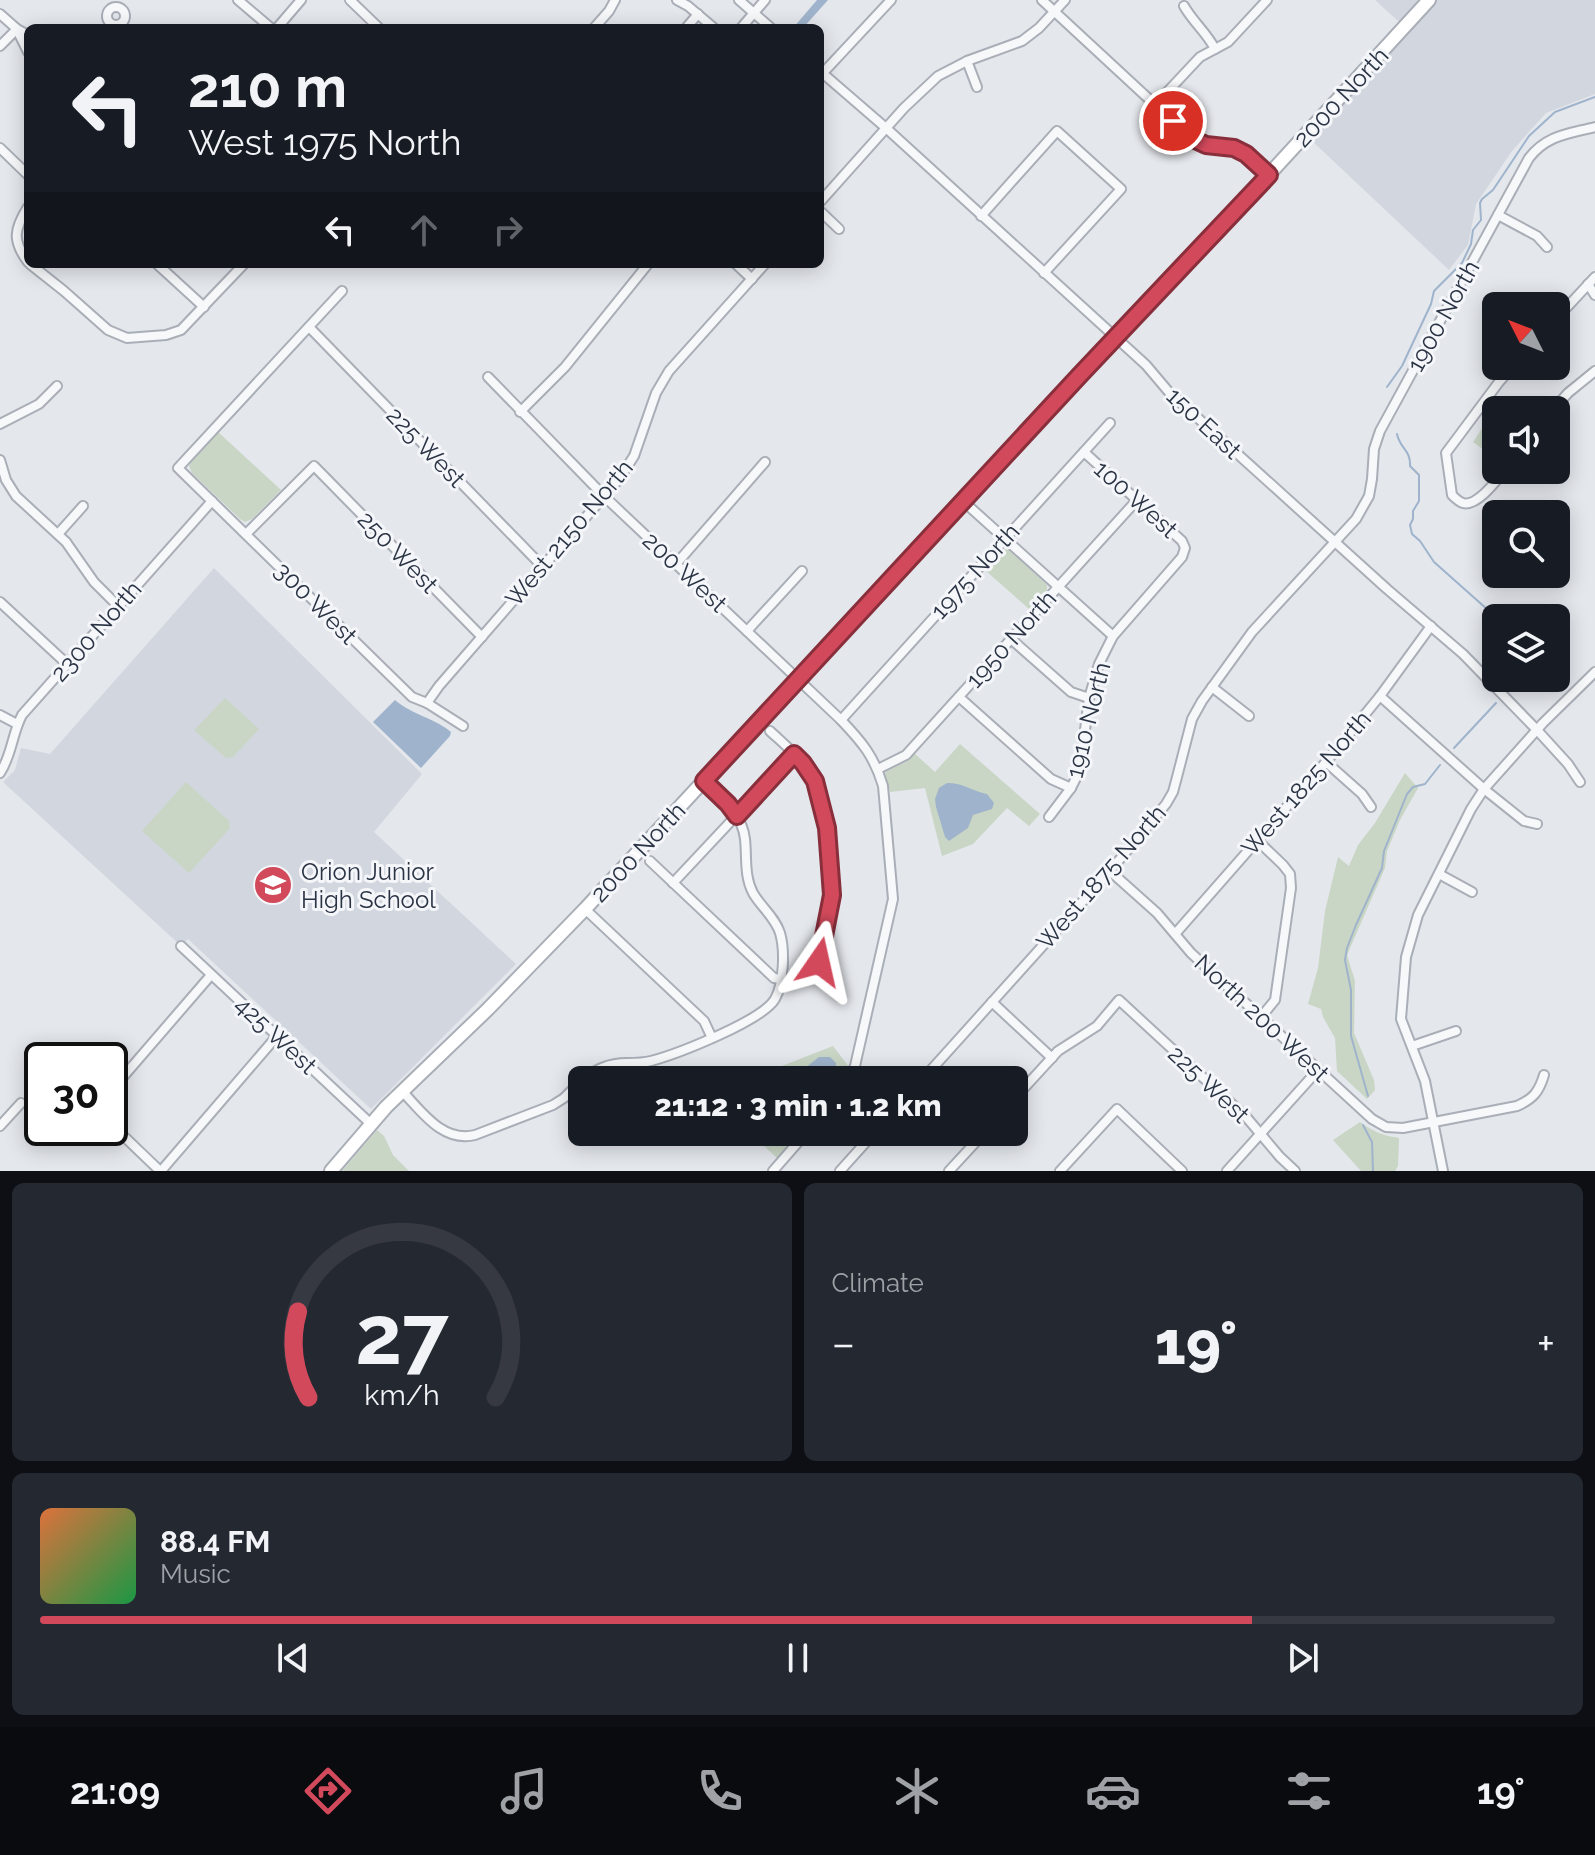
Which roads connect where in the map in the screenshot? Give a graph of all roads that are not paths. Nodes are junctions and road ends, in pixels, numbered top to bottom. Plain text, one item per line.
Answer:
1 (128, 0) edge
2 (238, 0) edge
3 (301, 0) edge
4 (350, 0) edge
5 (615, 0) edge
6 (677, 0) edge
7 (739, 0) edge
8 (765, 0) edge
9 (891, 0) edge
10 (1042, 0) edge
11 (1065, 0) edge
12 (1267, 0) edge
13 (1429, 0) edge
14 (1184, 6) dead end
15 (121, 9) dead end
16 (1054, 12) junction
17 (753, 13) junction
18 (0, 14) edge
19 (698, 14) junction
20 (269, 24) edge
21 (278, 24) edge
22 (375, 24) edge
23 (598, 24) edge
24 (689, 24) edge
25 (709, 24) edge
26 (744, 24) edge
27 (766, 24) edge
28 (17, 29) junction
29 (24, 33) edge
30 (24, 44) edge
31 (0, 46) edge
32 (1215, 49) junction
33 (967, 61) junction
34 (824, 70) edge
35 (824, 76) edge
36 (977, 87) dead end
37 (1155, 105) junction
38 (1595, 127) edge
39 (886, 128) junction
40 (0, 148) edge
41 (24, 171) edge
42 (1269, 175) junction
43 (824, 198) edge
44 (24, 213) edge
45 (824, 215) edge
46 (1498, 215) junction
47 (981, 216) junction
48 (839, 229) dead end
49 (1547, 247) dead end
50 (24, 256) edge
51 (35, 268) edge
52 (161, 268) edge
53 (240, 268) edge
54 (645, 268) edge
55 (740, 268) edge
56 (762, 268) edge
57 (1044, 273) junction
58 (752, 279) junction
59 (1592, 280) edge
60 (342, 291) dead end
61 (1595, 295) edge
62 (1570, 304) edge
63 (204, 307) junction
64 (309, 327) junction
65 (1116, 338) junction
66 (1595, 371) edge
67 (488, 377) dead end
68 (1501, 380) edge
69 (57, 386) dead end
70 (1488, 396) edge
71 (1565, 396) edge
72 (1482, 404) edge
73 (520, 412) junction
74 (1110, 423) dead end
75 (0, 424) edge
76 (1084, 452) junction
77 (0, 460) edge
78 (765, 462) dead end
79 (1493, 484) edge
80 (605, 497) junction
81 (1137, 500) junction
82 (212, 501) junction
83 (963, 501) junction
84 (83, 506) dead end
85 (58, 534) junction
86 (246, 534) junction
87 (1005, 539) junction
88 (1335, 542) junction
89 (1185, 548) joint
90 (677, 563) junction
91 (543, 567) junction
92 (802, 571) dead end
93 (1058, 587) junction
94 (0, 602) edge
95 (118, 606) junction
96 (1431, 626) junction
97 (747, 631) junction
98 (1113, 636) junction
99 (482, 637) junction
100 (1011, 639) junction
101 (67, 664) junction
102 (1595, 672) edge
103 (798, 679) junction
104 (1212, 687) junction
105 (1380, 696) junction
106 (959, 697) junction
107 (1089, 698) junction
108 (427, 703) junction
109 (0, 715) edge
110 (1249, 716) dead end
111 (841, 720) junction
112 (17, 724) junction
113 (463, 726) dead end
114 (1537, 730) junction
115 (770, 731) dead end
116 (794, 754) junction
117 (1326, 762) junction
118 (878, 769) junction
119 (0, 773) edge
120 (704, 781) junction
121 (1580, 782) dead end
122 (1071, 788) junction
123 (1484, 789) junction
124 (1371, 807) dead end
125 (737, 816) junction
126 (1049, 817) dead end
127 (1537, 824) dead end
128 (1258, 841) junction
129 (650, 861) dead end
130 (1110, 871) junction
131 (1439, 874) junction
132 (673, 883) junction
133 (1472, 892) dead end
134 (585, 909) junction
135 (1175, 934) junction
136 (181, 946) dead end
137 (819, 962) dead end
138 (211, 975) junction
139 (780, 979) junction
140 (992, 1002) junction
141 (1261, 1017) junction
142 (1456, 1031) dead end
143 (277, 1036) junction
144 (712, 1038) junction
145 (1412, 1046) junction
146 (1052, 1058) junction
147 (604, 1066) edge
148 (855, 1066) edge
149 (935, 1066) edge
150 (1318, 1070) junction
151 (128, 1071) edge
152 (1544, 1075) dead end
153 (1028, 1084) edge
154 (402, 1091) junction
155 (568, 1094) edge
156 (21, 1103) dead end
157 (1433, 1122) junction
158 (371, 1124) junction
159 (0, 1126) edge
160 (1260, 1135) junction
161 (128, 1140) edge
162 (795, 1146) edge
163 (862, 1146) edge
164 (972, 1146) edge
165 (160, 1171) edge
166 (331, 1171) edge
167 (773, 1171) edge
168 (840, 1171) edge
169 (949, 1171) edge
170 (1060, 1171) edge
171 (1182, 1171) edge
172 (1227, 1171) edge
173 (1295, 1171) edge
174 (1443, 1171) edge

1 - 15 street
2 - 20 street
3 - 21 street
4 - 22 street
5 - 23 street
6 - 19 street
7 - 17 street
8 - 17 street
9 - 34 street
10 - 16 street
11 - 16 street
12 - 32 street
13 - 42 street, 2000 North
14 - 32 street
16 - 33 street
16 - 37 street
17 - 26 street
17 - 27 street
18 - 28 street
19 - 24 street
19 - 25 street
28 - 29 street
28 - 30 street
28 - 31 street
32 - 37 street
33 - 36 street
33 - 39 street
35 - 39 street, 150 East
37 - 42 street
38 - 46 street, 1900 North
39 - 43 street
39 - 47 street, 150 East
40 - 41 street
42 - 65 street, 2000 North
44 - 50 street
45 - 48 street
46 - 49 street
46 - 88 street, 1900 North
47 - 57 street, 150 East
47 - 57 street
51 - 63 street
52 - 63 street
53 - 63 street
54 - 73 street
55 - 58 street
56 - 58 street, West 2150 North
57 - 65 street, 150 East
58 - 80 street, West 2150 North
59 - 61 street
59 - 62 street
60 - 64 street
64 - 82 street, 300 West
64 - 91 street, 225 West
65 - 83 street, 2000 North
65 - 88 street, 150 East
66 - 71 street
67 - 73 street, 200 West
68 - 70 street
69 - 75 street
72 - 79 street
73 - 80 street, 200 West
74 - 76 street, 1975 North
76 - 81 street, 100 West
76 - 87 street, 1975 North
77 - 85 street
78 - 90 street
80 - 90 street, 200 West
80 - 91 street, West 2150 North
81 - 89 street, 100 West
81 - 93 street, 1950 North
82 - 86 street, 300 West
82 - 95 street, 2300 North
83 - 87 street
83 - 103 street, 2000 North
84 - 85 street
85 - 95 street
86 - 99 street, 250 West
86 - 108 street, 300 West
87 - 93 street
87 - 111 street, 1975 North
88 - 96 street, 150 East
88 - 104 street, West 1875 North
89 - 98 street, 1910 North
90 - 97 street, 200 West
91 - 99 street, West 2150 North
92 - 97 street
93 - 98 street
93 - 100 street, 1950 North
94 - 101 street
95 - 101 street, 2300 North
96 - 105 street, West 1825 North
96 - 114 street, 150 East
97 - 103 street, 200 West
98 - 107 street, 1910 North
99 - 108 street, West 2150 North
100 - 106 street, 1950 North
100 - 107 street
101 - 112 street, 2300 North
102 - 114 street
103 - 111 street, 200 West
103 - 120 street, 2000 North
104 - 110 street
104 - 130 street, West 1875 North
105 - 117 street, West 1825 North
105 - 123 street
106 - 118 street, 1950 North
106 - 122 street
107 - 122 street, 1910 North
108 - 113 street, 300 West
109 - 112 street
111 - 118 street, 200 West
112 - 119 street, 2300 North
114 - 121 street, 150 East
114 - 123 street
115 - 116 street
116 - 125 street
116 - 137 street
117 - 124 street
117 - 128 street, West 1825 North
118 - 148 street
120 - 125 street
120 - 134 street, 2000 North
122 - 126 street, 1910 North
123 - 127 street
123 - 131 street
125 - 132 street
125 - 139 street
128 - 135 street, West 1825 North
128 - 141 street
129 - 132 street
130 - 135 street, North 200 West
130 - 140 street, West 1875 North
131 - 133 street
131 - 145 street
132 - 139 street
134 - 144 street
134 - 154 street, 2000 North
135 - 141 street, North 200 West
136 - 138 street, 425 West
138 - 143 street, 425 West
138 - 151 street
139 - 144 street
140 - 146 street
140 - 149 street, West 1875 North
141 - 150 street, North 200 West
142 - 145 street
143 - 158 street, 425 West
143 - 165 street
144 - 147 street
145 - 157 street
146 - 153 street
146 - 160 street, 225 West
150 - 157 street, North 200 West
150 - 160 street
152 - 157 street, North 200 West
154 - 155 street
154 - 158 street, 2000 North
156 - 159 street
157 - 174 street
158 - 166 street, 2000 North
160 - 172 street
160 - 173 street, 225 West
161 - 165 street
162 - 167 street
163 - 168 street
164 - 169 street
170 - 171 street

